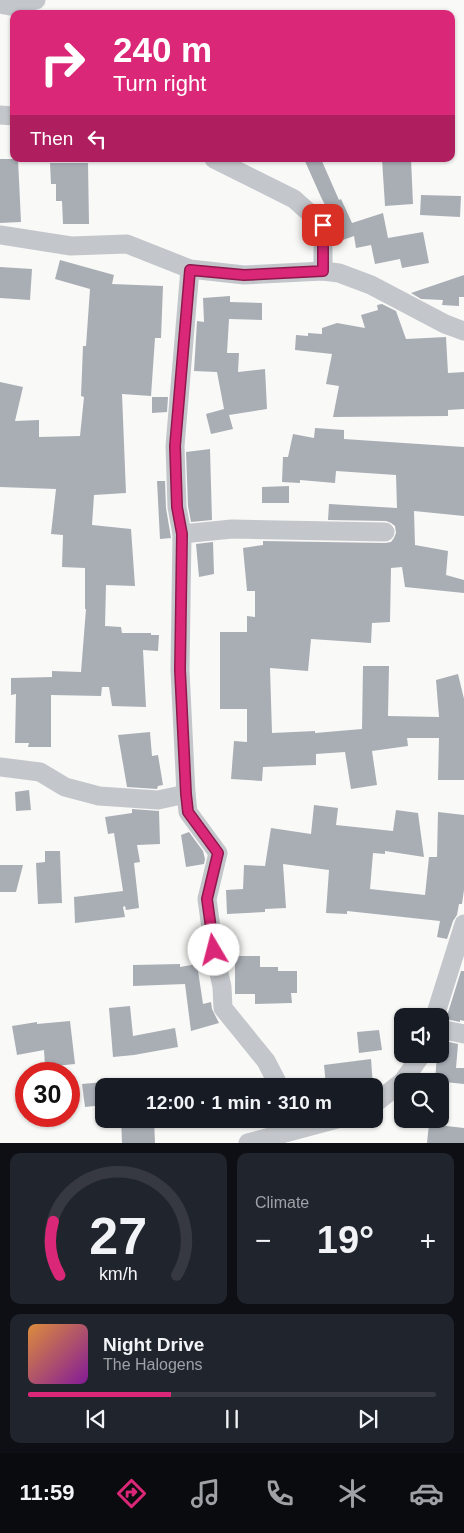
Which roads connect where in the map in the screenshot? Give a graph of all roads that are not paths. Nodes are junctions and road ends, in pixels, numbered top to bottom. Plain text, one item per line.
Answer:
1 (36, 0) edge
2 (0, 4) edge
3 (220, 162) edge
4 (0, 235) edge
5 (190, 270) junction
6 (323, 271) junction
7 (464, 331) edge
8 (385, 532) dead end
9 (182, 534) junction
10 (0, 767) edge
11 (186, 794) junction
12 (464, 924) edge
13 (438, 1008) edge
14 (449, 1031) edge
15 (464, 1034) edge
16 (276, 1078) edge
17 (394, 1089) edge
18 (383, 1097) edge
19 (289, 1128) edge
20 (248, 1143) edge

1 - 2 street
3 - 6 street
4 - 5 street
5 - 6 street
5 - 9 street
6 - 7 street
8 - 9 street
9 - 11 street
10 - 11 street
11 - 16 street
12 - 13 street
14 - 15 street
17 - 18 street
19 - 20 street

